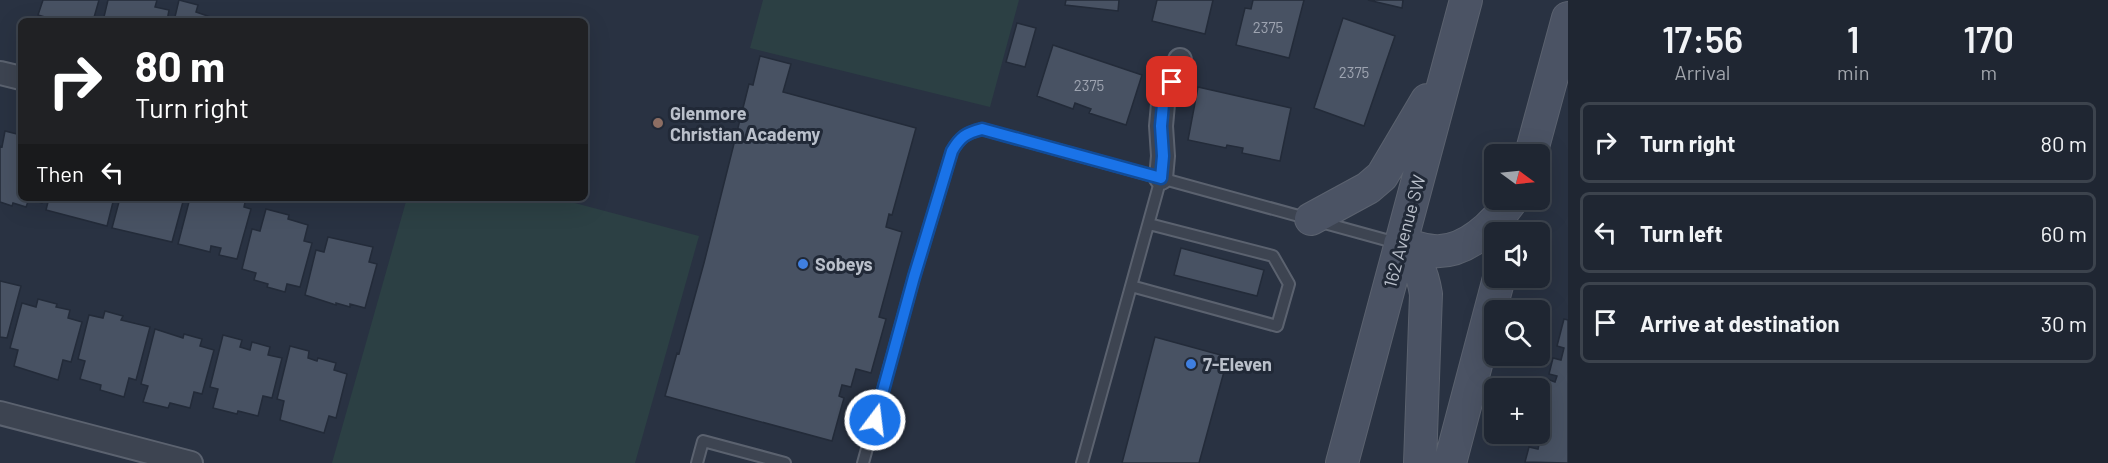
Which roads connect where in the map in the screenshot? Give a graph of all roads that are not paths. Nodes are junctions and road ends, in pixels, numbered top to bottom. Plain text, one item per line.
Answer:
1 (1466, 0) edge
2 (1568, 18) edge
3 (1180, 60) dead end
4 (1450, 60) junction
5 (0, 73) edge
6 (18, 77) edge
7 (1534, 144) edge
8 (1161, 178) junction
9 (1504, 210) edge
10 (1311, 219) junction
11 (1149, 224) junction
12 (1400, 244) junction
13 (1131, 286) junction
14 (1496, 288) edge
15 (0, 413) edge
16 (190, 463) edge
17 (697, 463) edge
18 (785, 463) edge
19 (864, 463) edge
20 (1082, 463) edge
21 (1342, 463) edge
22 (1420, 463) edge
23 (1450, 463) edge

1 - 4 main road, 162 Avenue SW
2 - 7 main road
3 - 8 street
4 - 10 main road
4 - 12 main road, 162 Avenue SW
5 - 6 street
8 - 10 lane
8 - 11 lane
8 - 19 lane
9 - 12 main road
10 - 12 lane
11 - 13 lane
11 - 13 lane
12 - 21 main road, 162 Avenue SW
12 - 22 main road
13 - 20 lane
14 - 23 main road
15 - 16 street
17 - 18 lane

